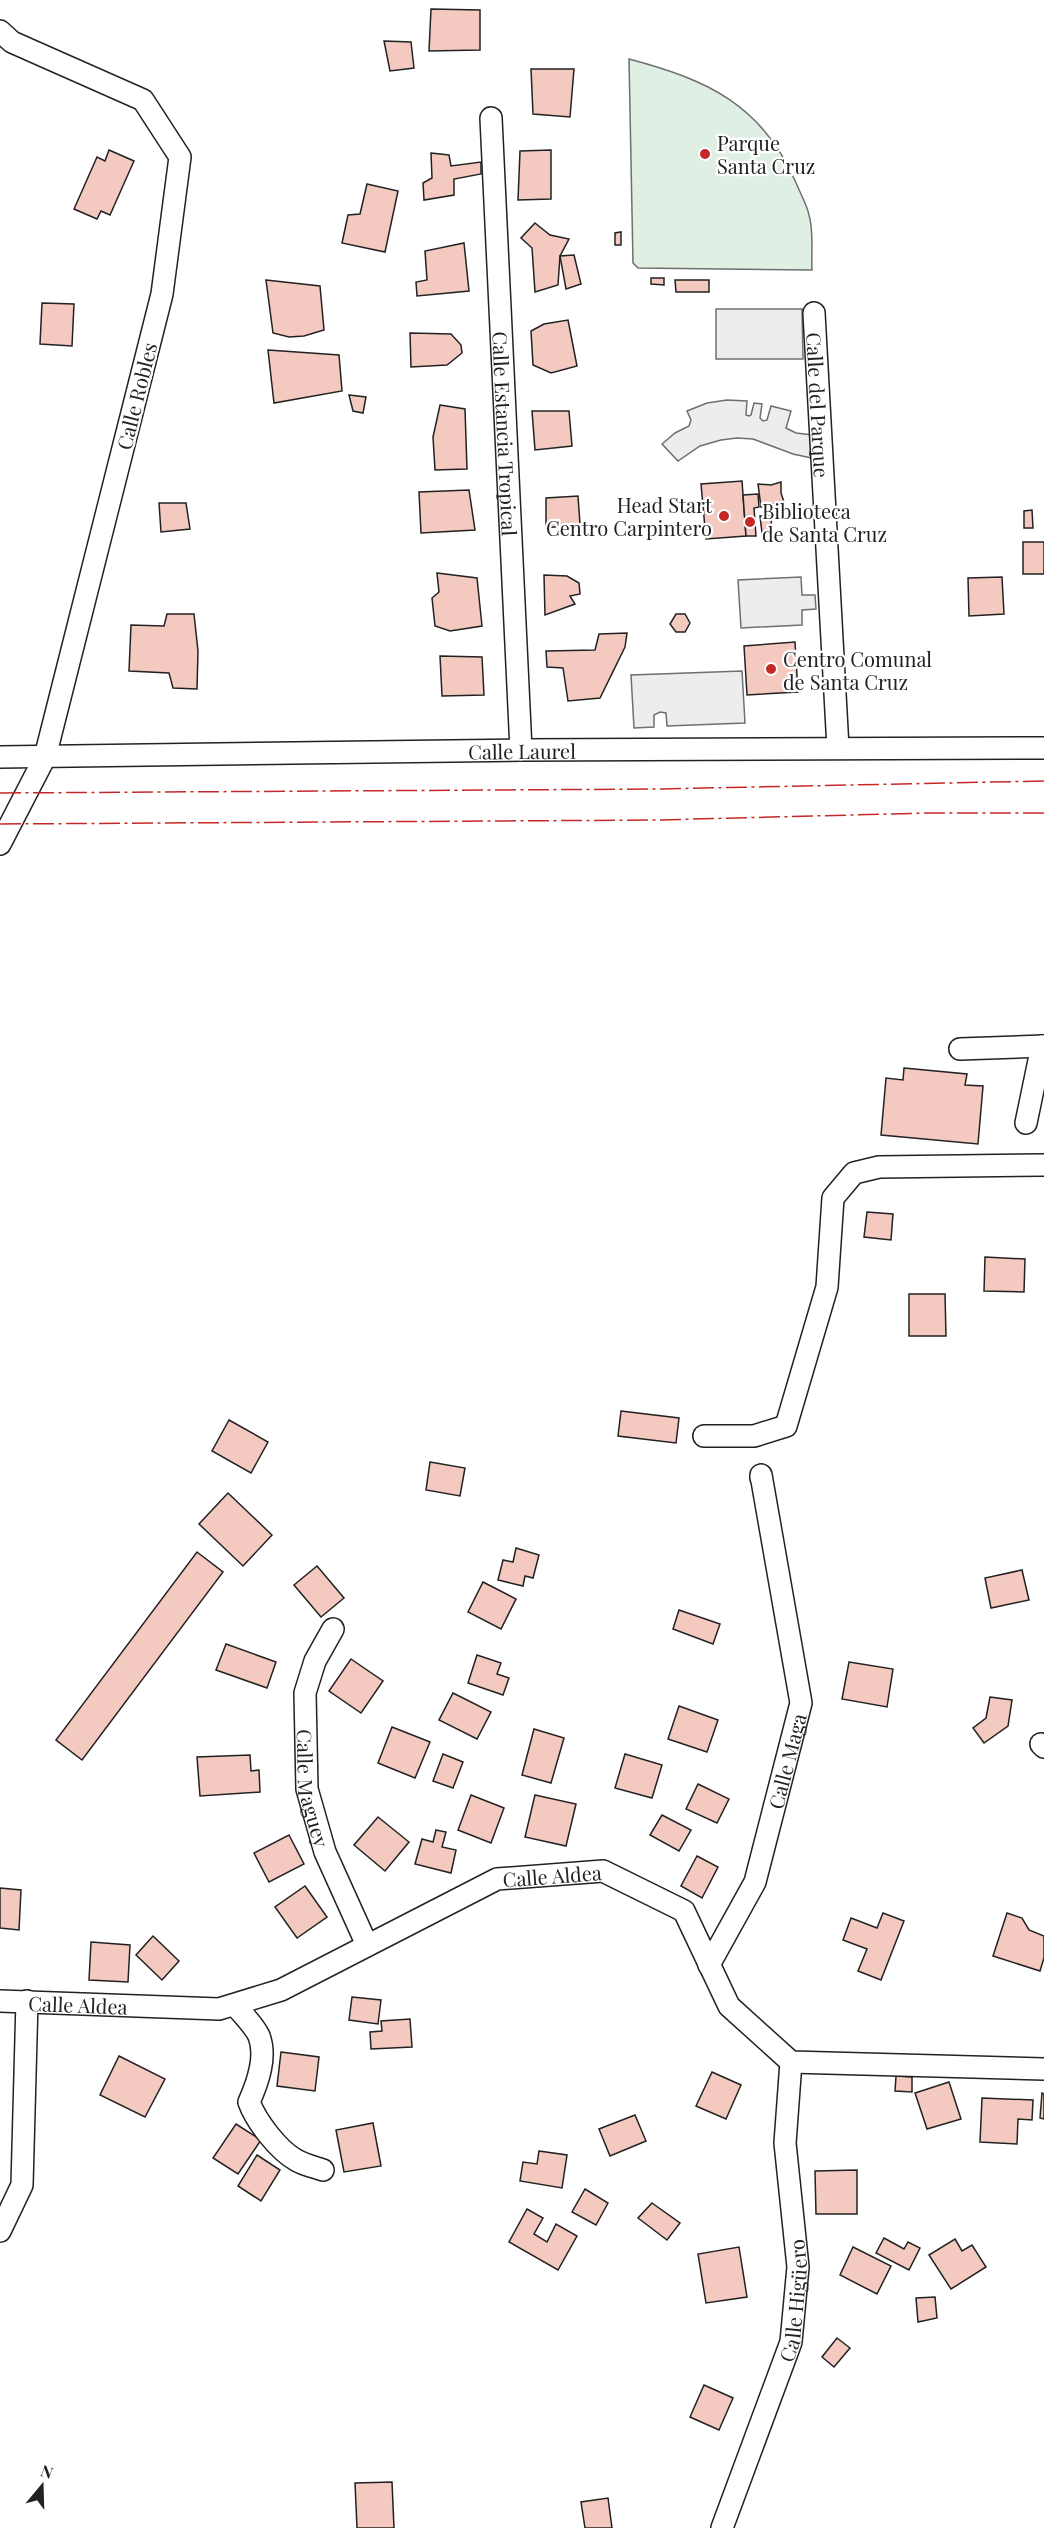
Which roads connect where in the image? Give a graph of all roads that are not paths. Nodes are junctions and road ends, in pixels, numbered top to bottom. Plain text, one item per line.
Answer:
1 (0, 31) edge
2 (491, 118) dead end
3 (814, 313) dead end
4 (838, 748) junction
5 (1044, 748) edge
6 (521, 750) junction
7 (0, 757) edge
8 (45, 758) junction
9 (0, 844) edge
10 (1043, 1046) edge
11 (960, 1049) dead end
12 (1026, 1123) dead end
13 (1044, 1165) edge
14 (704, 1436) dead end
15 (761, 1478) dead end
16 (333, 1629) dead end
17 (367, 1945) junction
18 (710, 1965) junction
19 (0, 2001) edge
20 (27, 2001) junction
21 (235, 2005) junction
22 (791, 2062) junction
23 (1044, 2069) edge
24 (323, 2170) dead end
25 (0, 2231) edge
26 (722, 2528) edge

1 - 8 street, Calle Robles
2 - 6 street, Calle Estancia Tropical
3 - 4 street, Calle del Parque
4 - 5 street, Calle Laurel
4 - 6 street, Calle Laurel
6 - 8 street, Calle Laurel
7 - 8 street, Calle Laurel
8 - 9 street, Calle Robles
10 - 11 street
10 - 12 street
13 - 14 street
15 - 18 street, Calle Maga
16 - 17 street, Calle Maguey
17 - 18 street, Calle Aldea
17 - 21 street, Calle Aldea
18 - 22 street, Calle Aldea
19 - 20 street, Calle Aldea
20 - 21 street, Calle Aldea
20 - 25 street
21 - 24 street
22 - 23 street
22 - 26 street, Calle Higüero

